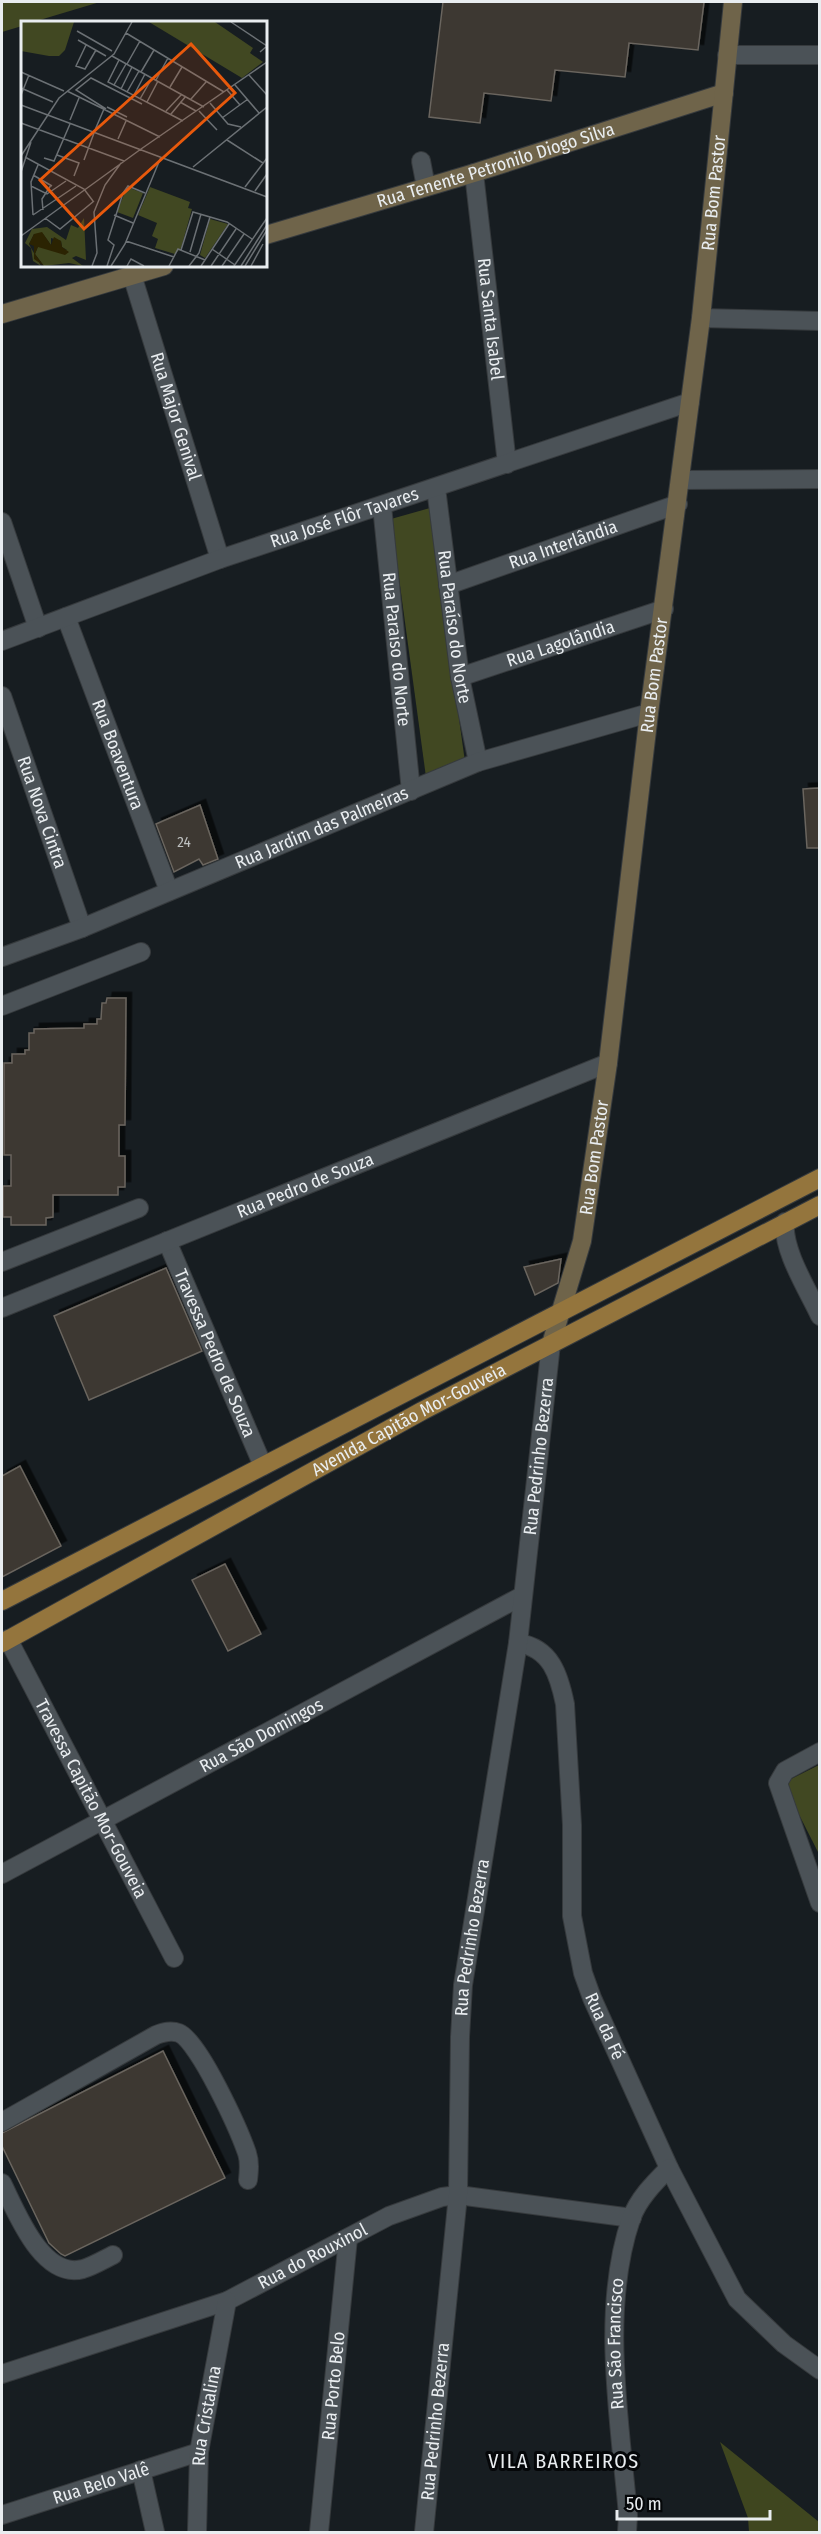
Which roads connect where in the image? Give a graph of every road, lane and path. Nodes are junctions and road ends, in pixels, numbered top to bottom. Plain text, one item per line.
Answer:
1 (733, 2) edge
2 (727, 55) junction
3 (819, 56) edge
4 (724, 93) junction
5 (421, 161) dead end
6 (474, 173) junction
7 (426, 187) junction
8 (267, 235) edge
9 (160, 267) edge
10 (132, 275) junction
11 (2, 314) edge
12 (700, 318) junction
13 (819, 321) edge
14 (690, 402) junction
15 (507, 464) junction
16 (819, 478) edge
17 (680, 480) junction
18 (436, 488) junction
19 (678, 504) junction
20 (382, 506) junction
21 (2, 522) edge
22 (220, 560) junction
23 (448, 585) junction
24 (664, 609) junction
25 (66, 617) junction
26 (38, 628) junction
27 (2, 642) edge
28 (460, 677) junction
29 (2, 696) edge
30 (648, 713) junction
31 (478, 762) junction
32 (411, 791) junction
33 (169, 891) junction
34 (82, 928) junction
35 (141, 952) dead end
36 (2, 957) edge
37 (2, 1006) edge
38 (608, 1063) junction
39 (819, 1178) edge
40 (819, 1204) edge
41 (139, 1208) dead end
42 (785, 1222) junction
43 (168, 1241) junction
44 (2, 1262) edge
45 (2, 1308) edge
46 (561, 1312) junction
47 (819, 1316) edge
48 (551, 1344) junction
49 (263, 1466) junction
50 (522, 1596) junction
51 (2, 1601) edge
52 (5, 1641) edge
53 (518, 1642) junction
54 (819, 1752) edge
55 (102, 1821) junction
56 (2, 1874) edge
57 (819, 1903) edge
58 (174, 1958) dead end
59 (2, 2122) edge
60 (669, 2168) junction
61 (248, 2180) dead end
62 (2, 2183) edge
63 (458, 2195) junction
64 (632, 2218) junction
65 (348, 2238) junction
66 (113, 2255) dead end
67 (227, 2301) junction
68 (819, 2370) edge
69 (2, 2374) edge
70 (199, 2452) junction
71 (141, 2470) junction
72 (2, 2515) edge
73 (155, 2532) edge
74 (197, 2532) edge
75 (319, 2532) edge
76 (424, 2532) edge
77 (627, 2532) edge

1 - 2 main road, Rua Bom Pastor
2 - 3 street
2 - 4 main road, Rua Bom Pastor
4 - 6 main road, Rua Tenente Petronilo Diogo Silva
4 - 12 main road, Rua Bom Pastor
5 - 7 street
6 - 7 main road, Rua Tenente Petronilo Diogo Silva
6 - 15 street, Rua Santa Isabel
7 - 8 main road, Rua Tenente Petronilo Diogo Silva
9 - 10 main road
10 - 11 main road
10 - 22 street, Rua Major Genival
12 - 13 street
12 - 14 main road, Rua Bom Pastor
14 - 15 street, Rua José Flôr Tavares
14 - 17 main road, Rua Bom Pastor
15 - 18 street, Rua José Flôr Tavares
16 - 17 street
17 - 19 main road, Rua Bom Pastor
18 - 20 street, Rua José Flôr Tavares
18 - 23 street, Rua Paraíso do Norte
19 - 23 street, Rua Interlândia
19 - 24 main road, Rua Bom Pastor
20 - 22 street, Rua José Flôr Tavares
20 - 32 street, Rua Paraiso do Norte
21 - 26 street
22 - 25 street, Rua José Flôr Tavares
23 - 28 street, Rua Paraíso do Norte
24 - 28 street, Rua Lagolândia
24 - 30 main road, Rua Bom Pastor
25 - 26 street, Rua José Flôr Tavares
25 - 33 street, Rua Boaventura
26 - 27 street, Rua José Flôr Tavares
28 - 31 street, Rua Paraíso do Norte
29 - 34 street, Rua Nova Cintra
30 - 31 street, Rua Jardim das Palmeiras
30 - 38 main road, Rua Bom Pastor
31 - 32 street, Rua Jardim das Palmeiras
32 - 33 street, Rua Jardim das Palmeiras
33 - 34 street, Rua Jardim das Palmeiras
34 - 36 street, Rua Jardim das Palmeiras
35 - 37 street
38 - 43 street, Rua Pedro de Souza
38 - 46 main road, Rua Bom Pastor
39 - 46 main road, Avenida Capitão Mor-Gouveia
40 - 42 main road, Avenida Capitão Mor-Gouveia
41 - 44 street
42 - 47 street
42 - 48 main road, Avenida Capitão Mor-Gouveia
43 - 45 street, Rua Pedro de Souza
43 - 49 street, Travessa Pedro de Souza
46 - 48 main road, Rua Bom Pastor
46 - 49 main road, Avenida Capitão Mor-Gouveia
48 - 50 street, Rua Pedrinho Bezerra
48 - 52 main road, Avenida Capitão Mor-Gouveia
49 - 51 main road, Avenida Capitão Mor-Gouveia
50 - 53 street, Rua Pedrinho Bezerra
50 - 55 street, Rua São Domingos
52 - 55 street, Travessa Capitão Mor-Gouveia
53 - 60 street, Rua da Fé
53 - 63 street, Rua Pedrinho Bezerra
54 - 57 street
55 - 56 street, Rua São Domingos
55 - 58 street, Travessa Capitão Mor-Gouveia
59 - 61 street
60 - 64 street, Rua São Francisco
60 - 68 street, Rua da Fé
62 - 66 street
63 - 64 street, Rua do Rouxinol
63 - 65 street, Rua do Rouxinol
63 - 76 street, Rua Pedrinho Bezerra
64 - 77 street, Rua São Francisco
65 - 67 street, Rua do Rouxinol
65 - 75 street, Rua Porto Belo
67 - 69 street, Rua do Rouxinol
67 - 70 street, Rua Cristalina
70 - 71 street, Rua Belo Valê
70 - 74 street, Rua Cristalina
71 - 72 street, Rua Belo Valê
71 - 73 street

